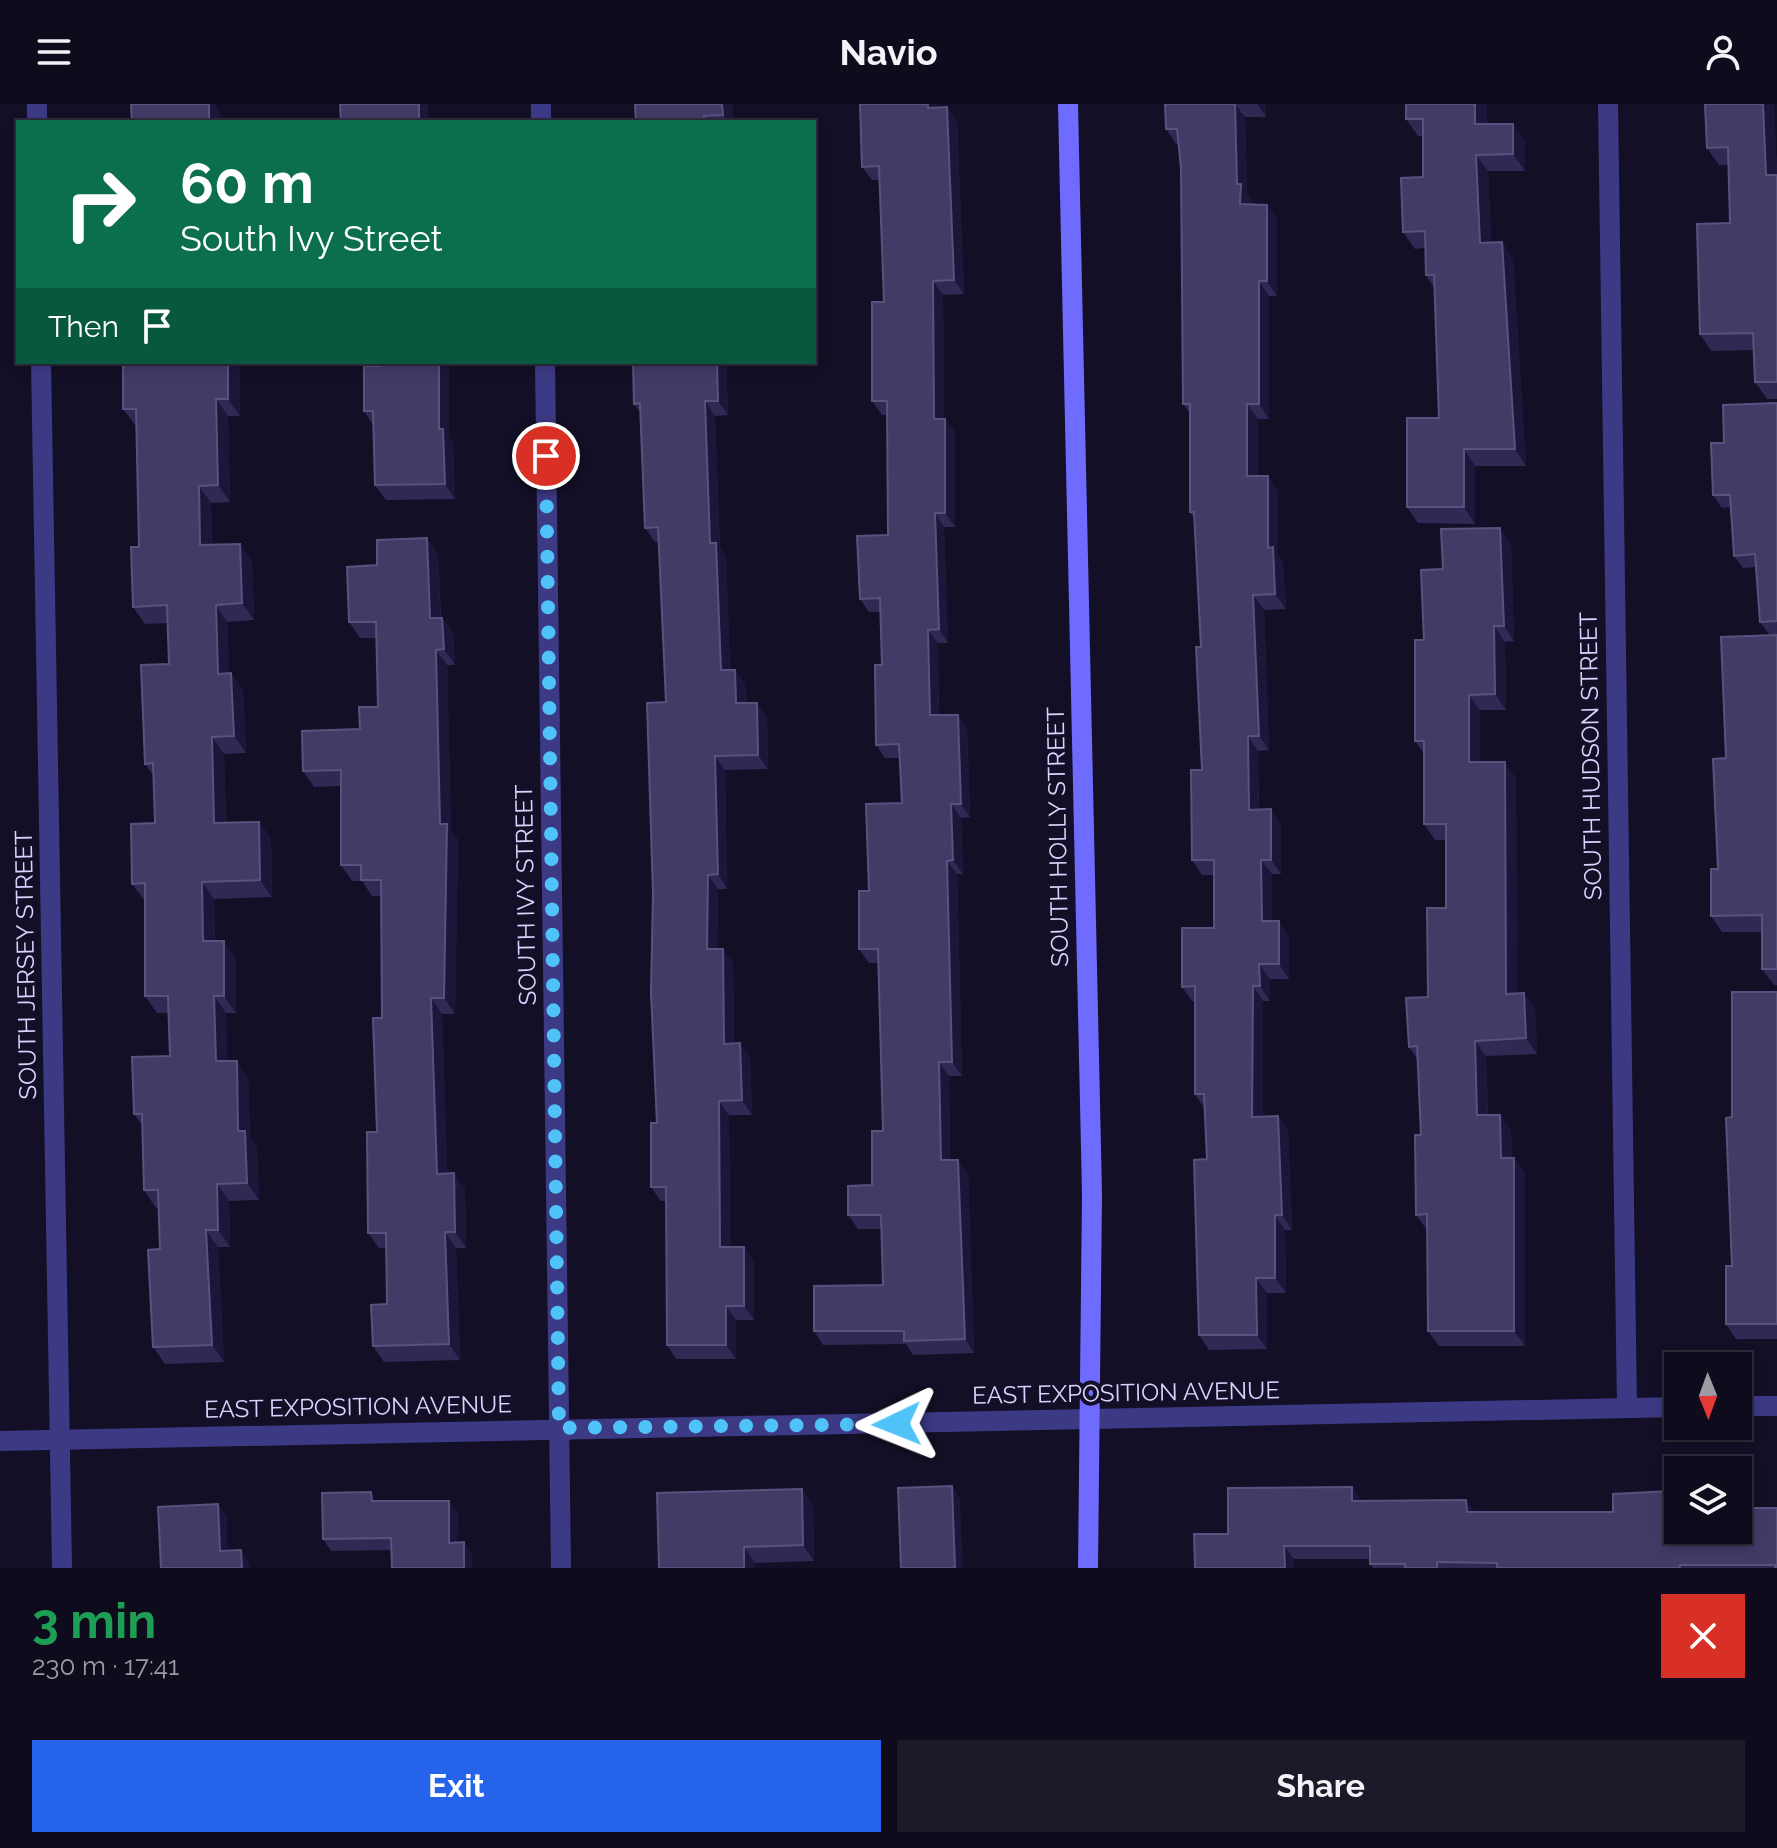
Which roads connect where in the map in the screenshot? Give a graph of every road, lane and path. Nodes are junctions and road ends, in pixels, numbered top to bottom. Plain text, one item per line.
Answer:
1 (1068, 104) edge
2 (1608, 104) edge
3 (41, 364) edge
4 (545, 364) edge
5 (1752, 1406) edge
6 (1777, 1406) edge
7 (1664, 1407) edge
8 (1627, 1408) junction
9 (1091, 1419) junction
10 (559, 1428) junction
11 (60, 1440) junction
12 (0, 1441) edge
13 (62, 1568) edge
14 (561, 1568) edge
15 (1088, 1568) edge

1 - 9 main road, SOUTH HOLLY STREET
2 - 8 street, SOUTH HUDSON STREET
3 - 11 street, SOUTH JERSEY STREET
4 - 10 street, SOUTH IVY STREET
5 - 6 street
7 - 8 street, EAST EXPOSITION AVENUE
8 - 9 street, EAST EXPOSITION AVENUE
9 - 10 street, EAST EXPOSITION AVENUE
9 - 15 main road, SOUTH HOLLY STREET
10 - 11 street, EAST EXPOSITION AVENUE
10 - 14 street, SOUTH IVY STREET
11 - 12 street, EAST EXPOSITION AVENUE
11 - 13 street, SOUTH JERSEY STREET

